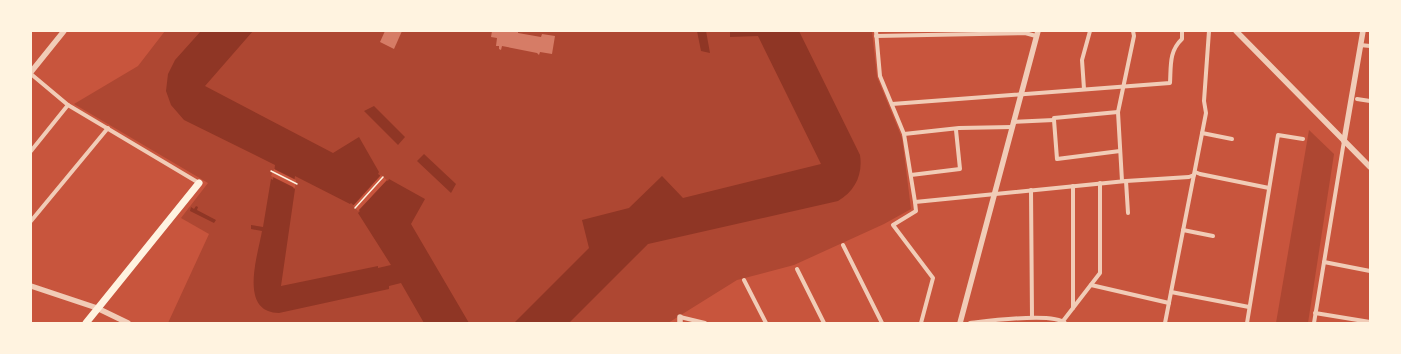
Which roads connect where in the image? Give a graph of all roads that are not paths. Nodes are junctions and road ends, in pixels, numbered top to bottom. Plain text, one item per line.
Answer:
1 (64, 31) edge
2 (876, 31) edge
3 (1090, 31) edge
4 (1133, 31) edge
5 (1182, 31) edge
6 (1209, 31) edge
7 (1236, 31) edge
8 (1363, 31) edge
9 (1000, 32) edge
10 (1037, 34) edge
11 (876, 36) junction
12 (1360, 45) junction
13 (1370, 46) edge
14 (31, 73) edge
15 (1124, 87) junction
16 (1084, 89) junction
17 (1021, 93) junction
18 (1357, 99) dead end
19 (1370, 101) edge
20 (892, 104) junction
21 (68, 105) junction
22 (1118, 112) junction
23 (1054, 120) junction
24 (1013, 125) junction
25 (108, 128) junction
26 (956, 130) junction
27 (1202, 133) junction
28 (904, 134) junction
29 (1232, 139) dead end
30 (1303, 139) dead end
31 (1344, 141) junction
32 (31, 151) edge
33 (1120, 152) junction
34 (1370, 167) edge
35 (1194, 173) junction
36 (910, 174) junction
37 (1124, 181) junction
38 (199, 183) joint
39 (1100, 183) junction
40 (1073, 186) junction
41 (1269, 188) junction
42 (1031, 190) junction
43 (994, 194) junction
44 (915, 202) junction
45 (1128, 213) dead end
46 (31, 222) edge
47 (1183, 230) junction
48 (1213, 236) dead end
49 (843, 245) dead end
50 (1324, 262) junction
51 (797, 269) dead end
52 (1370, 271) edge
53 (744, 280) dead end
54 (1091, 285) junction
55 (31, 286) edge
56 (1171, 292) junction
57 (1169, 303) junction
58 (1249, 307) junction
59 (97, 308) junction
60 (1073, 309) junction
61 (1316, 313) junction
62 (1032, 317) junction
63 (680, 320) edge
64 (1064, 322) edge
65 (1370, 322) edge
66 (86, 323) edge
67 (128, 323) edge
68 (706, 323) edge
69 (766, 323) edge
70 (824, 323) edge
71 (882, 323) edge
72 (921, 323) edge
73 (960, 323) edge
74 (970, 323) edge
75 (1165, 323) edge
76 (1247, 323) edge
77 (1314, 323) edge

1 - 14 street
2 - 11 street
3 - 16 street
4 - 15 street
5 - 15 street
6 - 27 street
7 - 31 street
8 - 12 street
9 - 10 street
9 - 11 street
10 - 17 street
11 - 20 street
12 - 13 street
12 - 31 street
14 - 21 street
15 - 16 street
15 - 22 street
16 - 17 street
17 - 20 street
17 - 24 street
18 - 19 street
20 - 28 street
21 - 25 street
21 - 32 street
22 - 23 street
22 - 33 street
23 - 24 street
23 - 33 street
24 - 26 street
24 - 43 street
25 - 38 street
25 - 46 street
26 - 28 street
26 - 36 street
27 - 29 street
27 - 35 street
28 - 36 street
30 - 41 street
31 - 34 street
31 - 50 street
33 - 37 street
35 - 37 street
35 - 41 street
35 - 47 street
36 - 44 street
37 - 39 street
37 - 45 street
38 - 59 main road
39 - 40 street
39 - 54 street
40 - 42 street
40 - 60 street
41 - 58 street
42 - 43 street
42 - 62 street
43 - 44 street
43 - 73 street
44 - 72 street
47 - 48 street
47 - 56 street
49 - 71 street
50 - 52 street
50 - 61 street
51 - 70 street
53 - 69 street
54 - 57 street
54 - 60 street
55 - 59 street
56 - 57 street
56 - 58 street
57 - 75 street
58 - 76 street
59 - 66 main road
59 - 67 street
60 - 64 street
61 - 65 street
61 - 77 street
62 - 64 street
62 - 74 street
63 - 68 street

